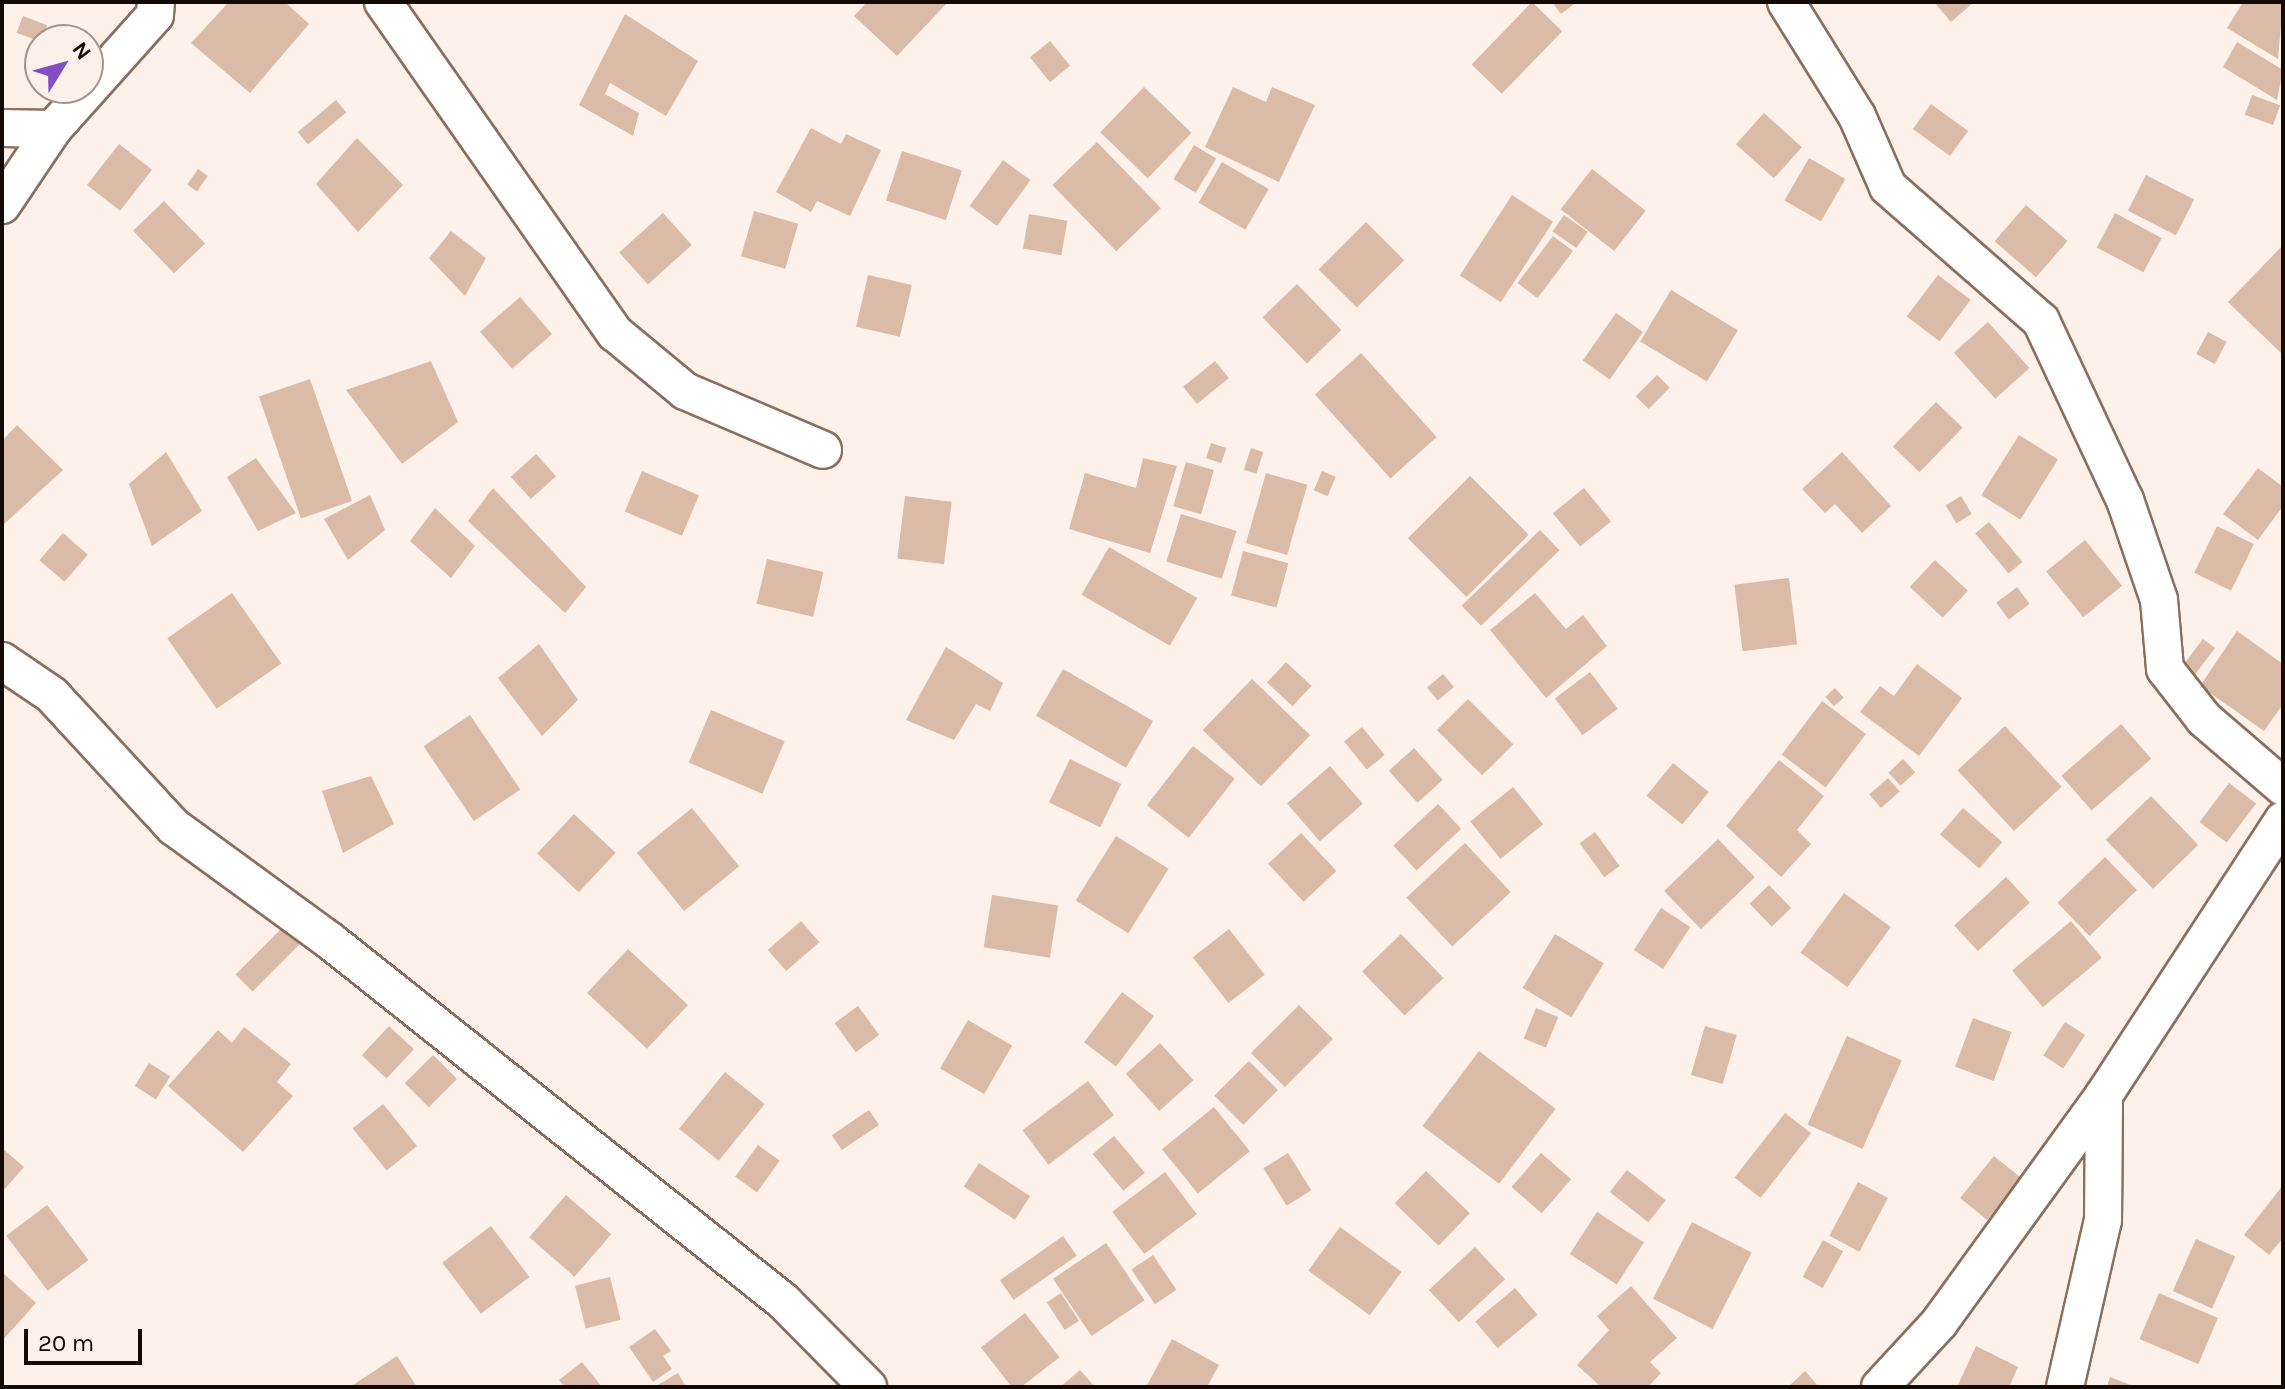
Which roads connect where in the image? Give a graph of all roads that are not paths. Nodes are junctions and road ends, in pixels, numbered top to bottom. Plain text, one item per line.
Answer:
1 (383, 2) edge
2 (1786, 2) edge
3 (161, 6) edge
4 (2, 128) edge
5 (53, 129) junction
6 (2, 205) edge
7 (823, 450) dead end
8 (2, 661) edge
9 (2283, 787) edge
10 (2283, 820) edge
11 (2104, 1095) junction
12 (868, 1387) edge
13 (1880, 1387) edge
14 (2065, 1387) edge

1 - 7 street
2 - 9 street
3 - 5 street
4 - 5 street
5 - 6 street
8 - 12 street
10 - 11 street
11 - 13 street
11 - 14 street

